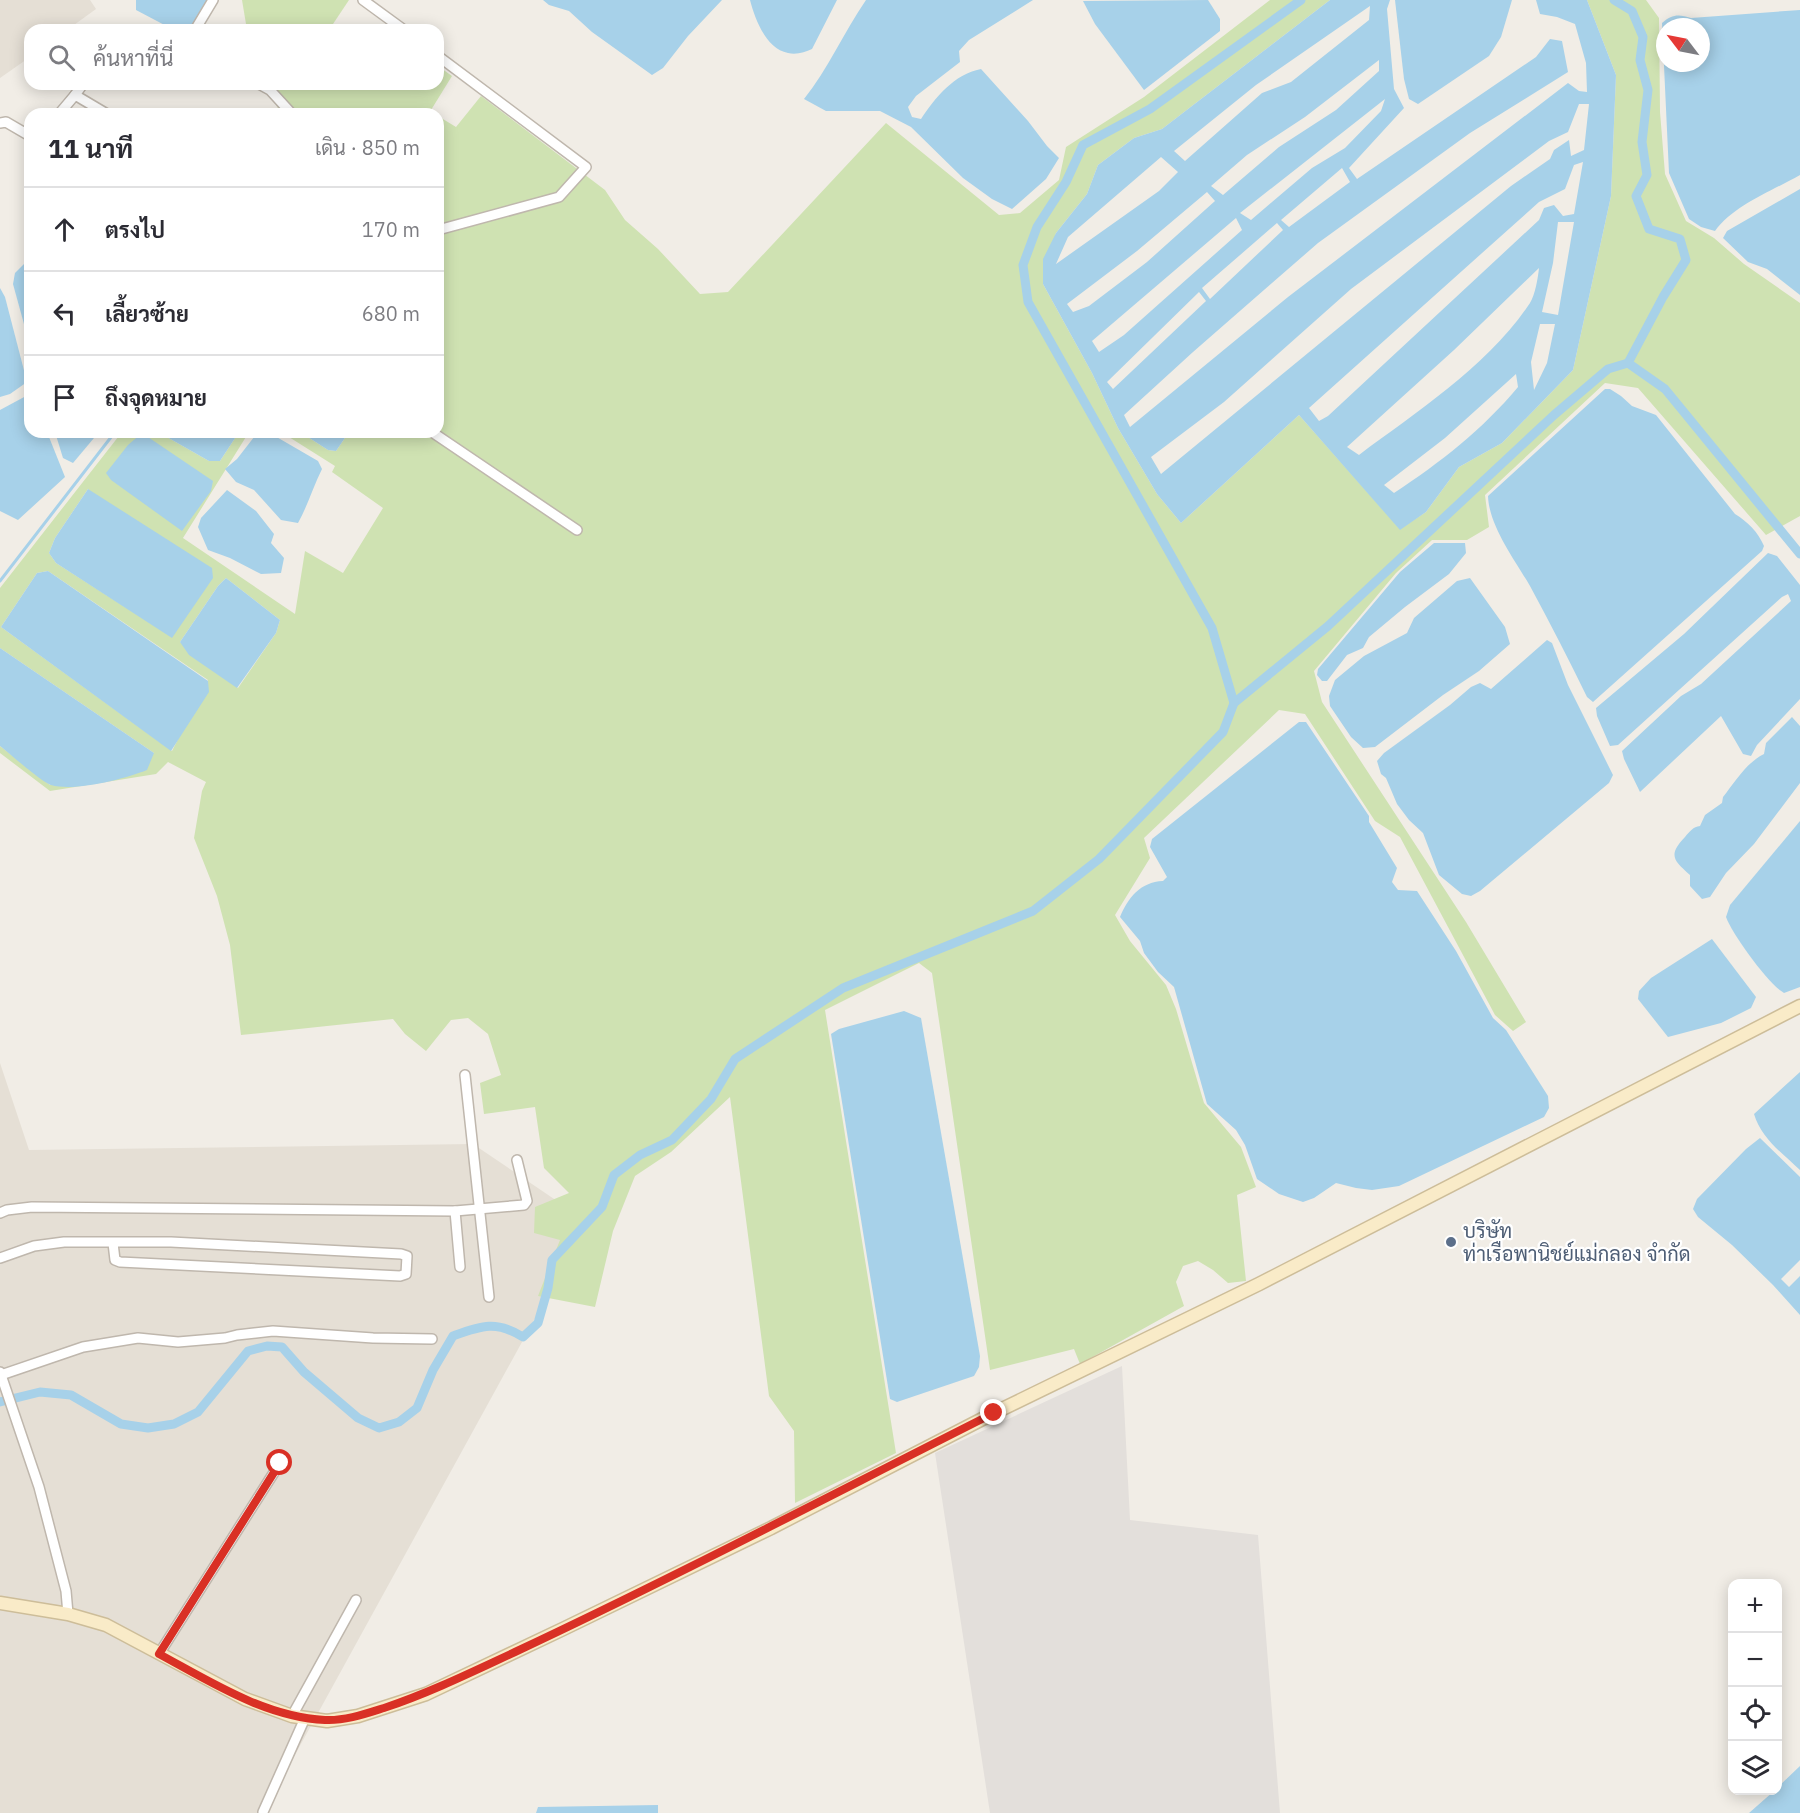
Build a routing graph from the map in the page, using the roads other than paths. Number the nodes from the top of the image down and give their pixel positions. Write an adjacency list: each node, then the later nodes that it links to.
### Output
1 (213, 0): 3 (street)
2 (363, 0): 4 (street)
3 (199, 24)
4 (396, 24)
5 (444, 60): 14 (street)
6 (79, 90): 8 (street)
7 (270, 90): 11 (street)
8 (75, 95): 9 (street); 10 (street)
9 (63, 108)
10 (97, 108)
11 (286, 108)
12 (0, 123): 13 (street)
13 (24, 132)
14 (444, 228)
15 (441, 438): 16 (street)
16 (577, 530)
17 (1800, 1006): 35 (street)
18 (465, 1075): 20 (street)
19 (517, 1160): 20 (street)
20 (480, 1210): 21 (street); 26 (street)
21 (455, 1211): 22 (street); 25 (street)
22 (0, 1214)
23 (113, 1243): 23 (street); 24 (street)
24 (0, 1258)
25 (460, 1267)
26 (489, 1297)
27 (432, 1339): 28 (street)
28 (1, 1375): 32 (street)
29 (280, 1463): 33 (street)
30 (356, 1600): 34 (street)
31 (0, 1603): 32 (street)
32 (68, 1614): 33 (street)
33 (159, 1654): 34 (street)
34 (291, 1716): 35 (street)
35 (305, 1718): 36 (street)
36 (263, 1812)

